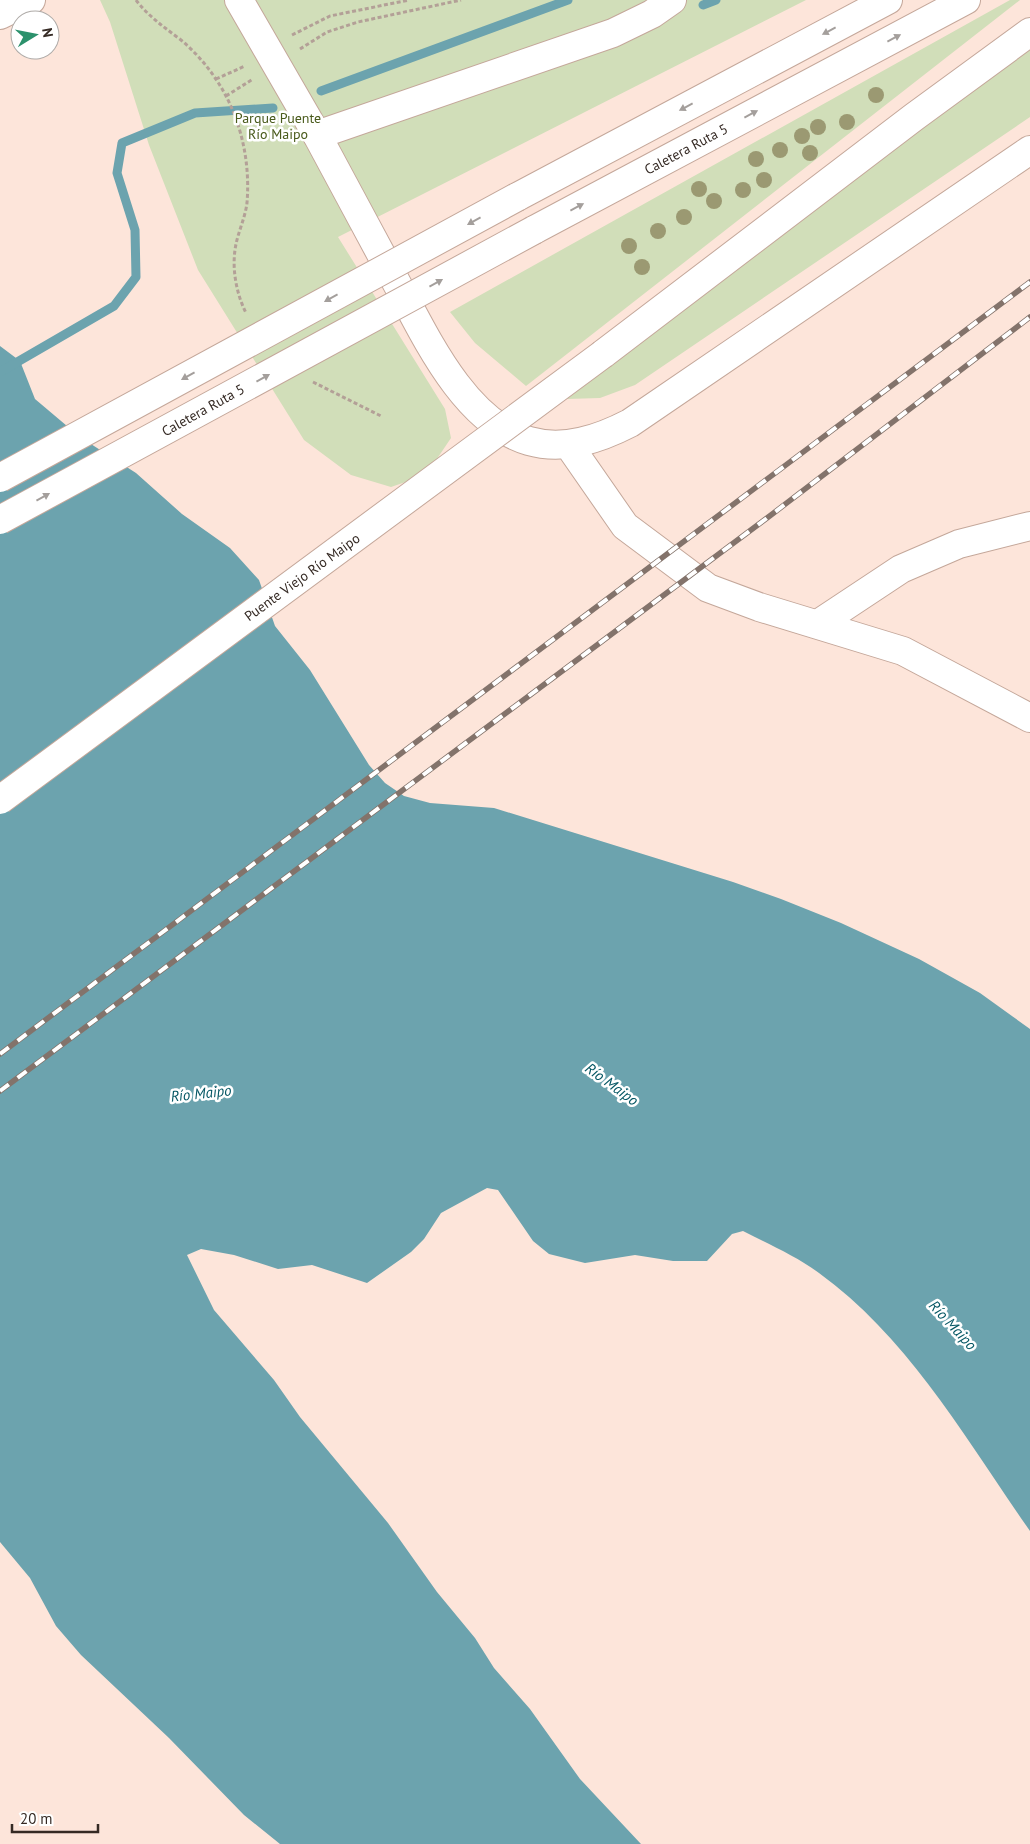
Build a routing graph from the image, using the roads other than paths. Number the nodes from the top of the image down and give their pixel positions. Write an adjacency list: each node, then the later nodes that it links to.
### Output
1 (31, 0): 6 (main road)
2 (239, 0): 8 (main road)
3 (672, 0): 8 (main road)
4 (888, 0): 11 (main road, one-way to 11, bridge)
5 (966, 0): 12 (main road, Caletera Ruta 5, one-way to 5, bridge)
6 (0, 14)
7 (1030, 32): 16 (main road, Puente Viejo Río Maipo, bridge)
8 (318, 135): 10 (main road)
9 (1030, 150): 10 (main road)
10 (568, 444): 14 (main road)
11 (0, 478)
12 (0, 520)
13 (1030, 526): 14 (main road)
14 (818, 624): 15 (main road)
15 (1030, 718)
16 (0, 800)

